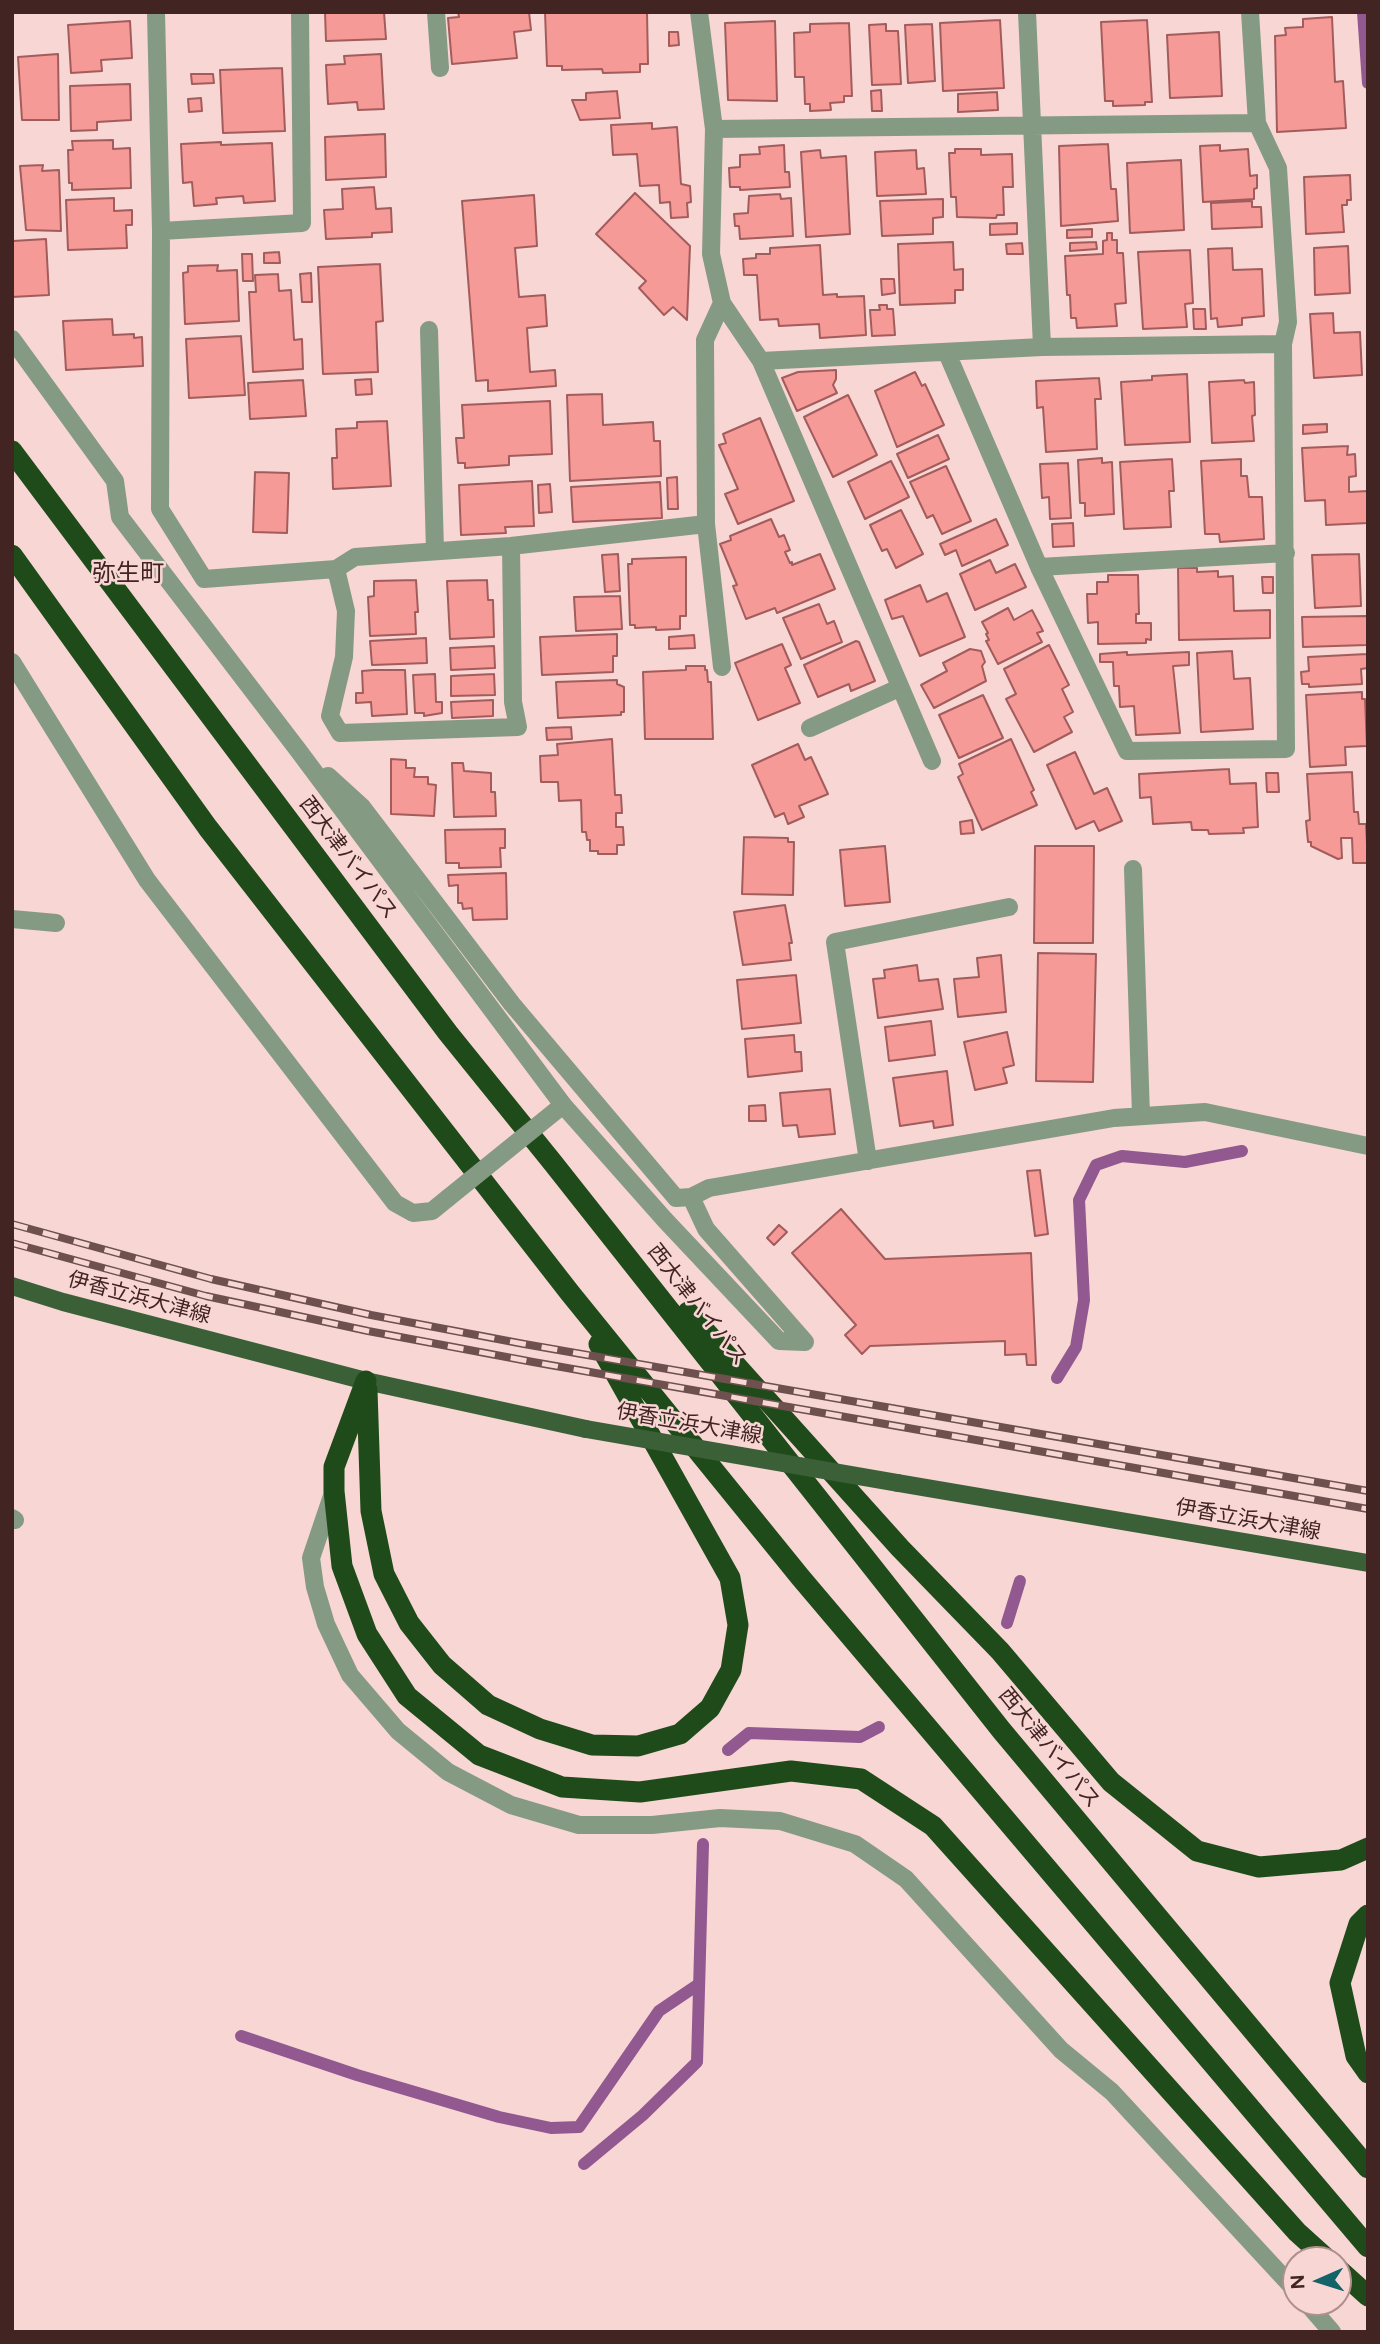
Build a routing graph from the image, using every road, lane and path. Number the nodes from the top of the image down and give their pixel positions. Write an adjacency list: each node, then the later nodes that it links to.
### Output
1 (156, 12): 11 (street)
2 (300, 12): 11 (street)
3 (436, 12): 7 (street)
4 (699, 12): 10 (street)
5 (1027, 12): 9 (street)
6 (1250, 12): 8 (street)
7 (440, 68)
8 (1257, 123): 9 (street); 15 (street)
9 (1032, 125): 10 (street); 16 (street)
10 (714, 129): 12 (street)
11 (161, 231): 26 (street)
12 (722, 303): 18 (street); 20 (street)
13 (429, 330): 22 (street)
14 (12, 339): 31 (street)
15 (1283, 344): 16 (street); 23 (street)
16 (1042, 347): 17 (street)
17 (947, 353): 18 (street); 25 (street)
18 (761, 361): 29 (street)
19 (12, 452): 41 (highway, 西大津バイパス)
20 (706, 524): 21 (street); 28 (street)
21 (511, 546): 22 (street); 26 (street)
22 (435, 551): 26 (street)
23 (1286, 553): 25 (street); 25 (street)
24 (12, 555): 44 (highway)
25 (1039, 566)
26 (336, 569)
27 (12, 662): 37 (street, bridge)
28 (722, 667)
29 (899, 688): 30 (street); 32 (street)
30 (810, 728)
31 (298, 750): 37 (street); 42 (street)
32 (932, 761)
33 (1133, 869): 38 (street)
34 (1009, 907): 40 (street)
35 (12, 919): 36 (street)
36 (56, 923)
37 (564, 1105): 42 (street)
38 (1141, 1116): 39 (street); 40 (street)
39 (1368, 1146)
40 (868, 1161): 42 (street)
41 (553, 1163): 48 (highway); 51 (highway, 西大津バイパス)
42 (691, 1197)
43 (12, 1286): 45 (main road, 伊香立浜大津線)
44 (570, 1293): 45 (highway); 53 (highway)
45 (366, 1381): 46 (highway); 47 (main road, 伊香立浜大津線, bridge)
46 (334, 1491): 52 (highway); 54 (street)
47 (1368, 1563)
48 (1368, 1848)
49 (1368, 1915): 50 (highway)
50 (1368, 2073)
51 (1368, 2168)
52 (1312, 2246)
53 (1368, 2247)
54 (1282, 2276)
55 (1352, 2282): 56 (highway)
56 (1368, 2297)
57 (1318, 2316): 58 (street)
58 (1332, 2332)

